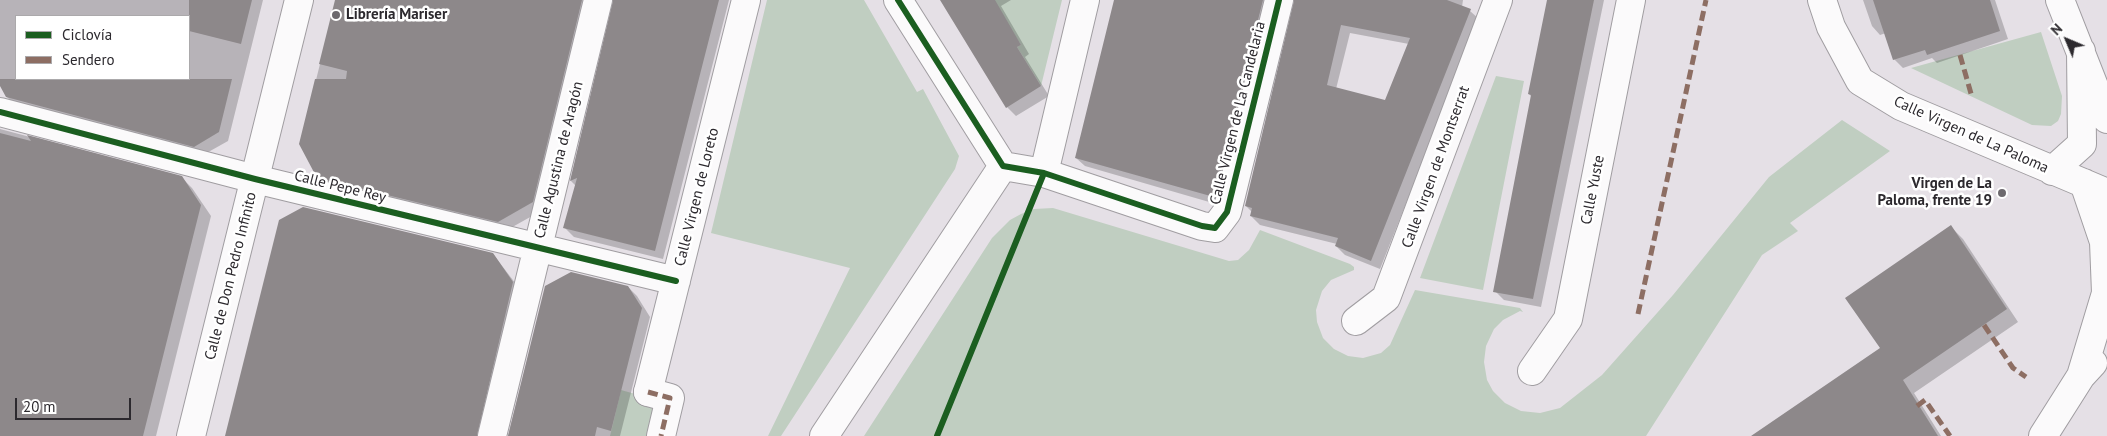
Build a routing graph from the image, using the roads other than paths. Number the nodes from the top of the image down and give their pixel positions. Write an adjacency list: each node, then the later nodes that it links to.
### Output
1 (298, 0): 18 (street, Calle de Don Pedro Infinito)
2 (598, 0): 20 (street, Calle Agustina de Aragón)
3 (746, 0): 21 (street, Calle Virgen de Loreto)
4 (898, 0): 15 (street)
5 (1085, 0): 17 (street)
6 (1279, 0): 17 (street, Calle Virgen de La Candelaria)
7 (1498, 0): 22 (street, Calle Virgen de Montserrat)
8 (1631, 0): 24 (street, Calle Yuste)
9 (1822, 0): 16 (street, Calle Virgen de La Paloma)
10 (2060, 0): 11 (street)
11 (2082, 51): 12 (street); 14 (street); 16 (street)
12 (2107, 87)
13 (0, 112): 18 (street, Calle Pepe Rey)
14 (2107, 119)
15 (1003, 166): 17 (street, Calle Virgen de La Candelaria); 29 (street)
16 (2052, 171): 19 (street, Calle Virgen de La Paloma)
17 (1044, 173)
18 (255, 179): 20 (street, Calle Pepe Rey); 26 (street, Calle de Don Pedro Infinito)
19 (2095, 188): 25 (street)
20 (537, 247): 21 (street, Calle Pepe Rey); 27 (street, Calle Agustina de Aragón)
21 (676, 281): 28 (street, Calle Virgen de Loreto)
22 (1356, 321)
23 (2107, 347): 25 (street)
24 (1532, 371)
25 (2080, 376): 30 (street)
26 (191, 436)
27 (492, 436)
28 (661, 436)
29 (824, 436)
30 (2043, 436)

